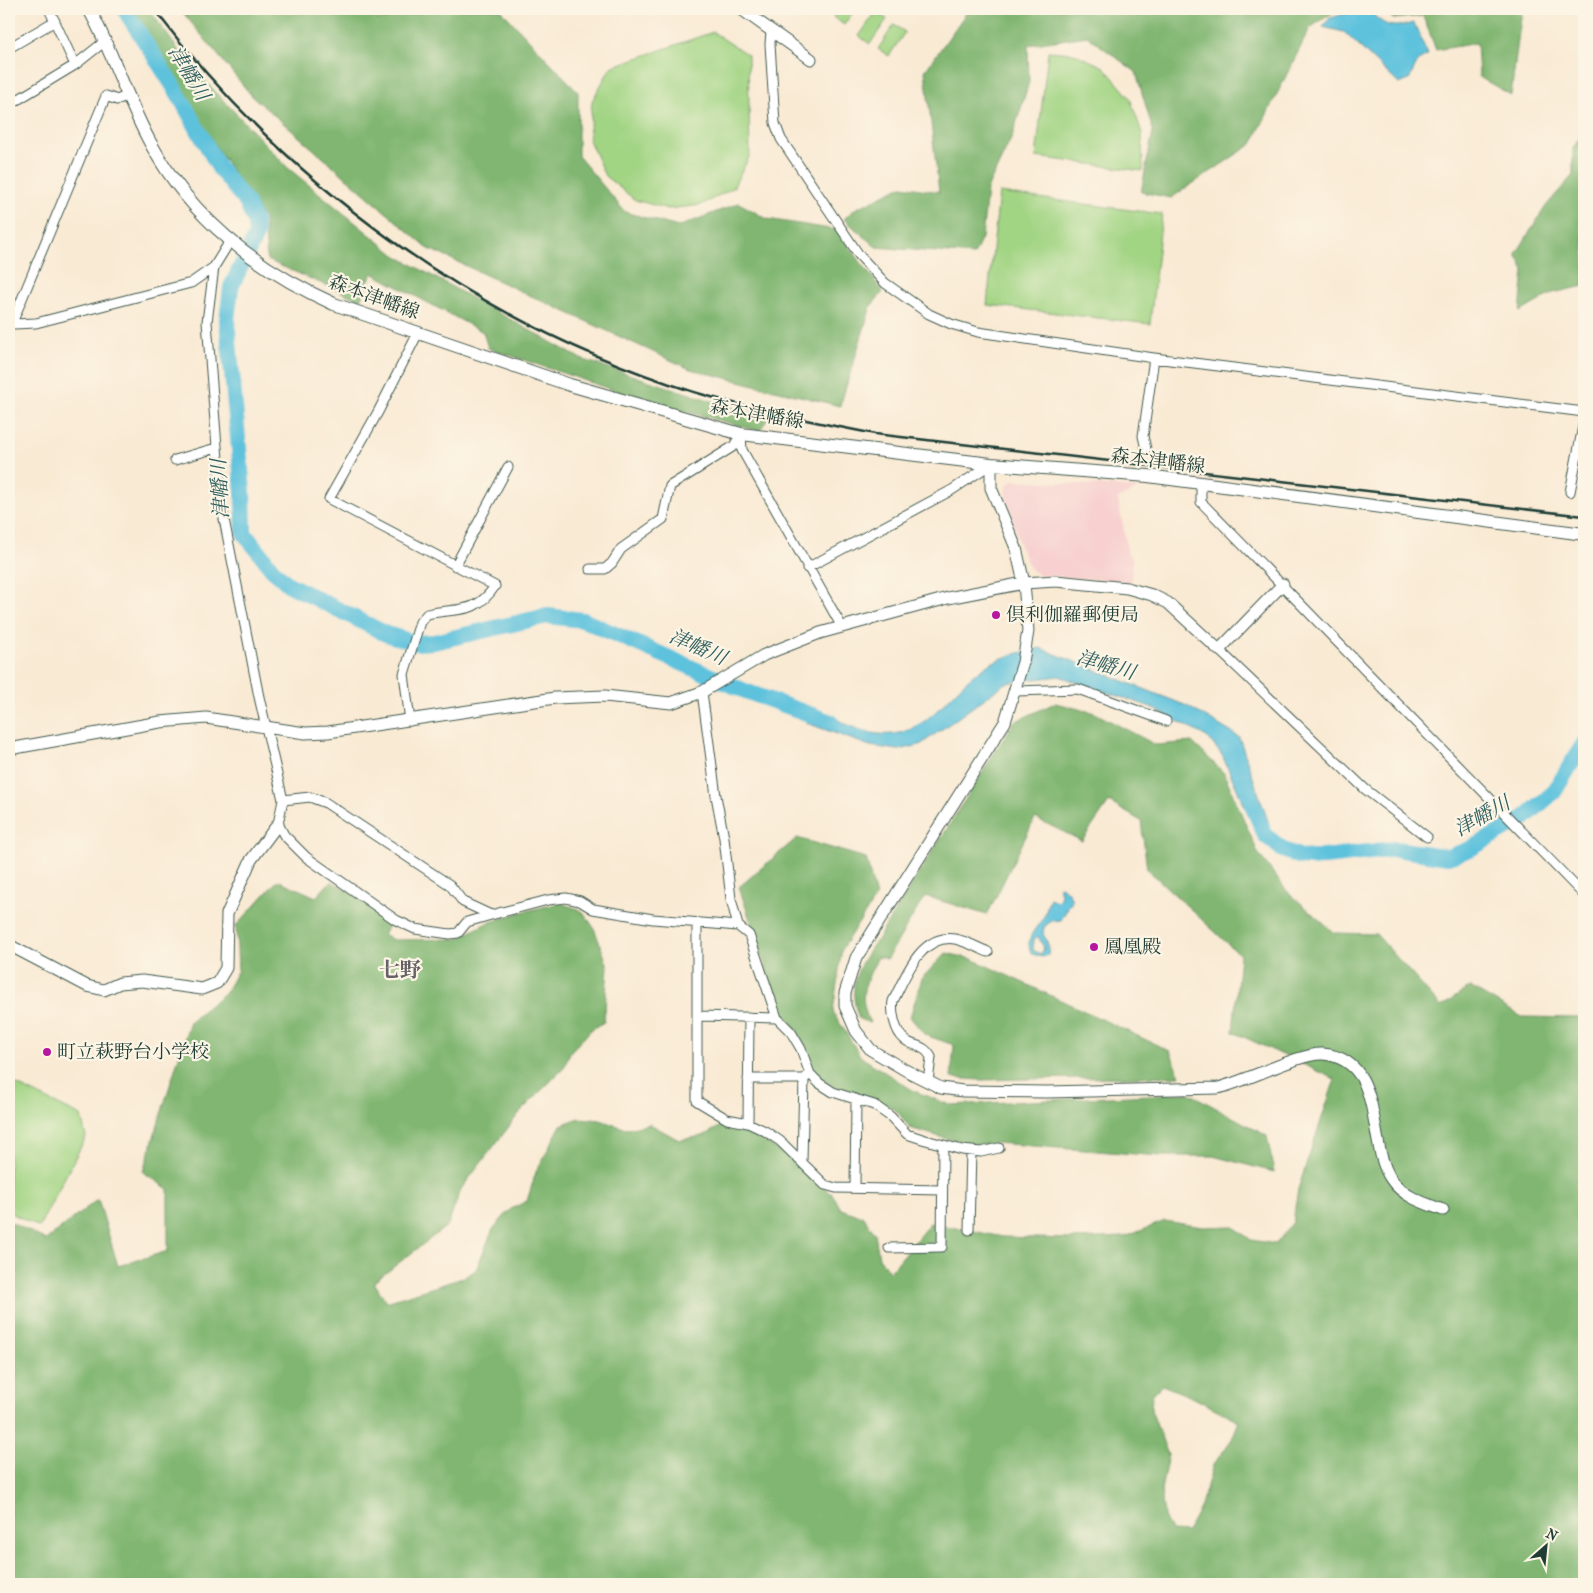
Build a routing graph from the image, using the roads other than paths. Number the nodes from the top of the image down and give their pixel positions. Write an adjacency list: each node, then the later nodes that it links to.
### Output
1 (50, 9): 4 (street)
2 (89, 9): 6 (main road, 森本津幡線)
3 (741, 9): 5 (street)
4 (55, 21): 7 (street); 9 (street)
5 (771, 31): 8 (street); 16 (street)
6 (104, 42): 9 (street); 10 (main road, 森本津幡線)
7 (9, 48)
8 (811, 59)
9 (76, 65): 11 (street)
10 (128, 95): 12 (main road, 森本津幡線); 14 (street)
11 (9, 106)
12 (230, 241): 13 (street); 15 (main road, 森本津幡線)
13 (214, 267): 14 (street); 20 (street)
14 (10, 322)
15 (418, 333): 19 (main road, 森本津幡線); 28 (street)
16 (1154, 358): 17 (street); 21 (street)
17 (1584, 412)
18 (1584, 421): 26 (street)
19 (741, 434): 23 (main road, 森本津幡線); 29 (street); 30 (street)
20 (216, 448): 22 (street); 39 (street)
21 (1146, 449)
22 (175, 460)
23 (991, 464): 25 (main road, 森本津幡線); 29 (street); 31 (street)
24 (508, 466): 28 (street)
25 (1200, 485): 27 (main road, 森本津幡線); 32 (street)
26 (1570, 492)
27 (1584, 534)
28 (454, 566): 38 (street)
29 (807, 568): 33 (street)
30 (590, 569)
31 (1024, 583): 33 (street); 34 (street); 35 (street)
32 (1283, 584): 34 (street); 44 (street)
33 (842, 627): 36 (street)
34 (1219, 650): 43 (street)
35 (1016, 691): 37 (street); 55 (street)
36 (702, 692): 38 (street); 47 (street)
37 (1166, 721)
38 (410, 722): 39 (street)
39 (266, 726): 40 (street); 41 (street)
40 (9, 749)
41 (283, 800): 42 (street); 45 (street)
42 (278, 824): 45 (street); 48 (street)
43 (1427, 837)
44 (1584, 895)
45 (491, 916): 46 (street)
46 (697, 924): 47 (street); 50 (street)
47 (738, 926): 52 (street)
48 (9, 945)
49 (988, 952): 55 (street)
50 (699, 1016): 51 (street); 57 (street)
51 (749, 1018): 52 (street); 54 (street)
52 (777, 1018): 53 (street)
53 (807, 1076): 54 (street); 56 (street); 61 (street)
54 (748, 1079): 57 (street)
55 (928, 1082): 64 (street)
56 (856, 1100): 58 (street); 62 (street)
57 (748, 1123): 61 (street)
58 (943, 1145): 60 (street); 63 (street)
59 (999, 1148): 60 (street)
60 (971, 1151): 65 (street)
61 (802, 1162): 62 (street)
62 (855, 1188): 63 (street)
63 (942, 1190): 66 (street)
64 (1443, 1210)
65 (969, 1230)
66 (889, 1248)

